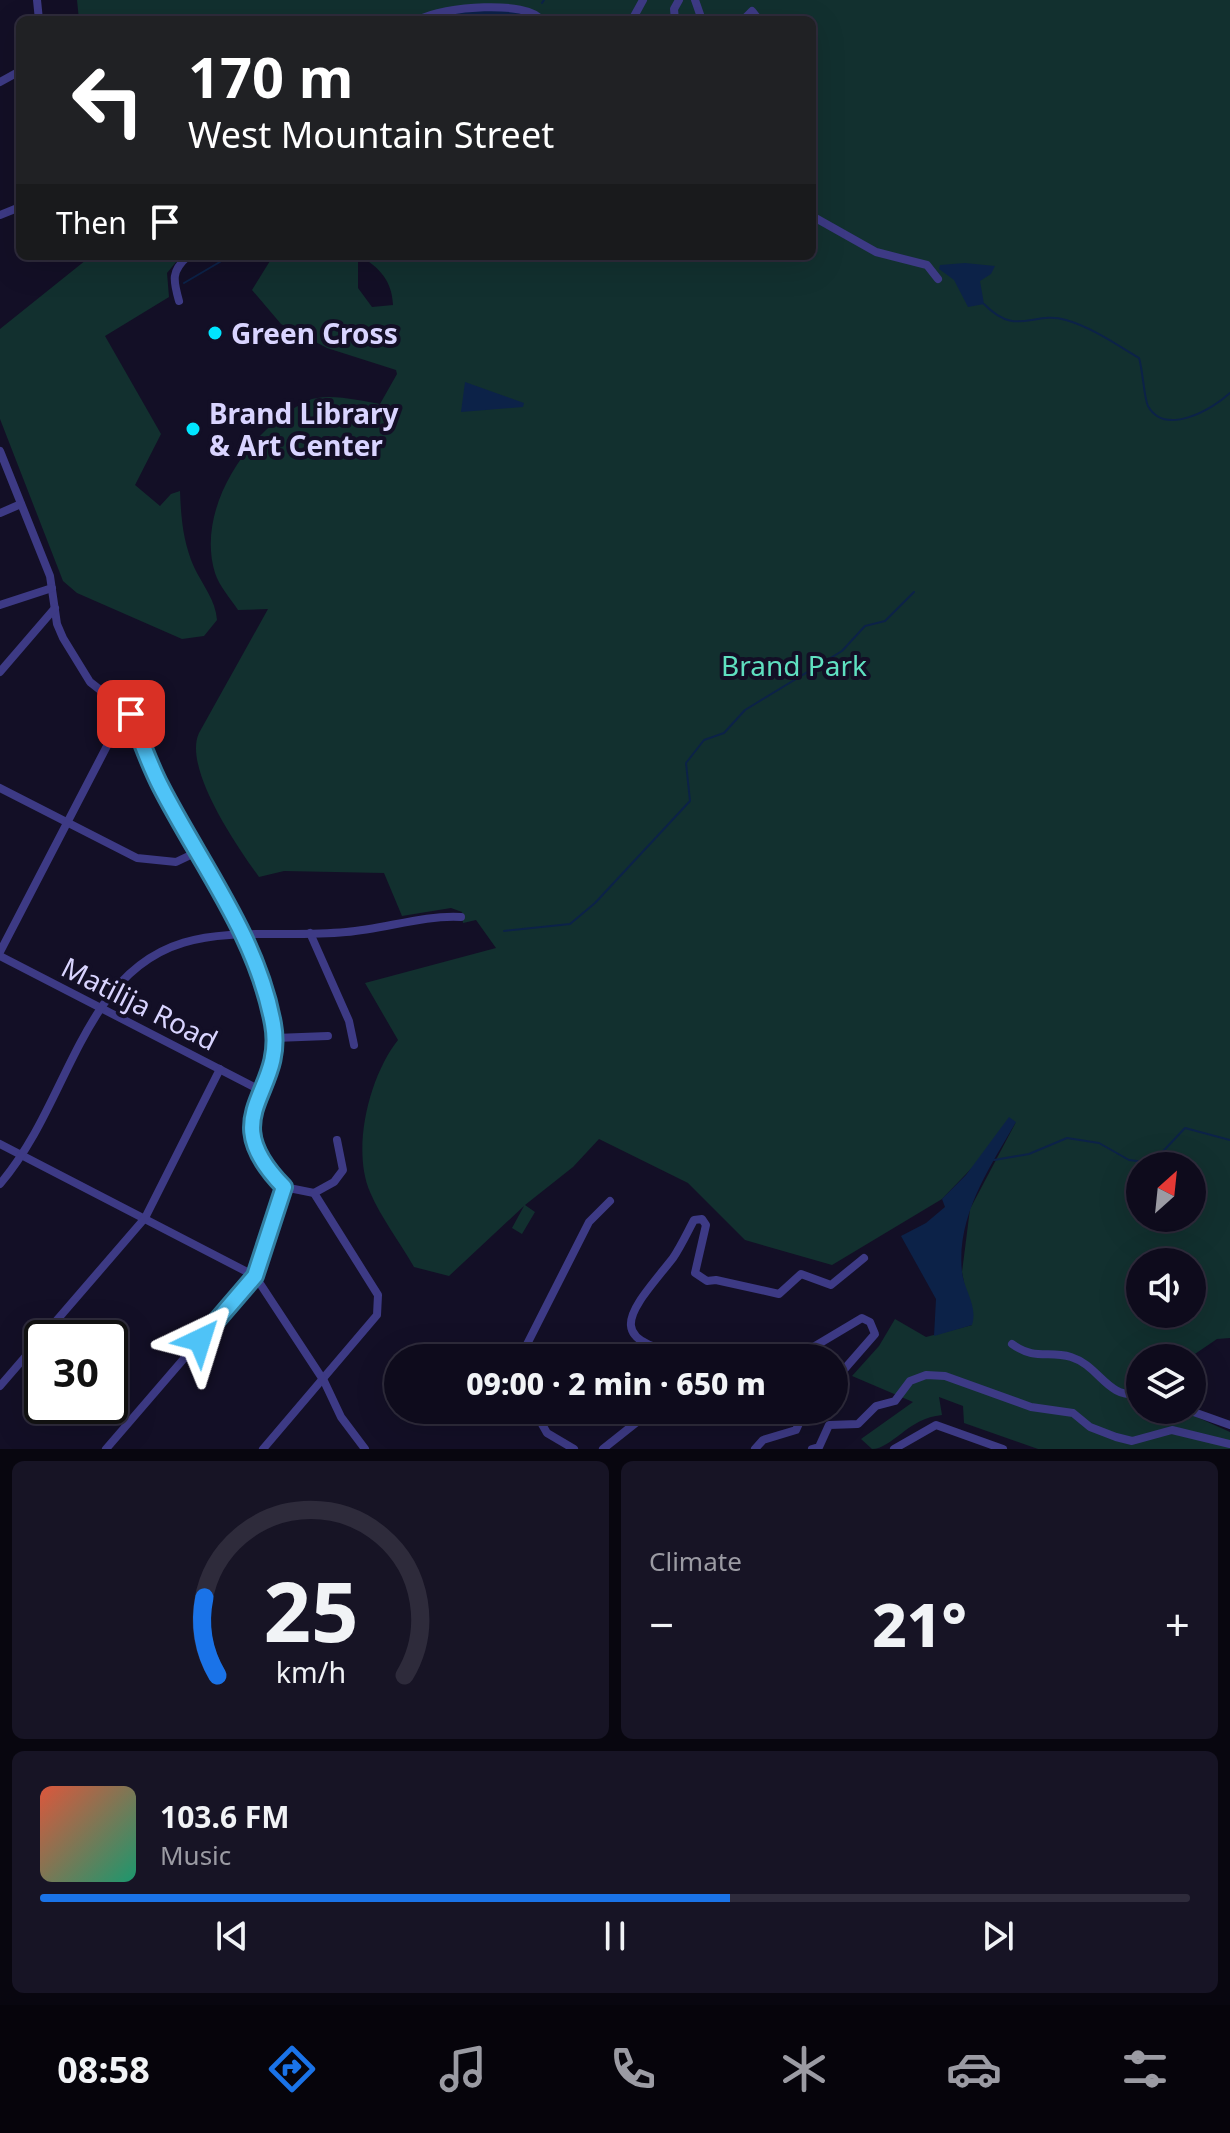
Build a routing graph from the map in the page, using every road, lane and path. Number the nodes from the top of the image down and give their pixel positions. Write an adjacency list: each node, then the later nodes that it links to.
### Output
1 (426, 16): 2 (street)
2 (540, 16)
3 (816, 218): 5 (street)
4 (184, 260): 6 (street)
5 (938, 279)
6 (179, 301)
7 (0, 451): 8 (street)
8 (21, 504): 9 (street); 10 (street)
9 (0, 513)
10 (52, 588): 11 (street); 12 (street)
11 (0, 605)
12 (55, 608): 13 (street); 14 (street)
13 (0, 672)
14 (131, 714): 16 (street); 17 (street)
15 (0, 788): 16 (street)
16 (66, 823): 17 (street); 21 (street)
17 (197, 852): 20 (street)
18 (461, 917): 19 (street)
19 (310, 933): 20 (street); 25 (street)
20 (244, 936): 22 (street); 24 (street)
21 (0, 954): 22 (street, Matilija Road)
22 (101, 1008): 26 (street, Matilija Road); 30 (street)
23 (328, 1036): 24 (street)
24 (275, 1038): 27 (street)
25 (354, 1045)
26 (220, 1069): 27 (street, Matilija Road); 35 (street)
27 (260, 1090): 32 (street)
28 (337, 1140): 33 (street)
29 (0, 1144): 30 (street)
30 (24, 1156): 31 (street); 35 (street)
31 (0, 1184)
32 (284, 1187): 33 (street); 37 (street)
33 (314, 1193): 43 (street)
34 (610, 1201): 38 (street)
35 (145, 1218): 37 (street); 44 (street)
36 (864, 1258): 39 (street)
37 (255, 1276): 43 (street); 52 (street)
38 (527, 1344)
39 (650, 1344)
40 (818, 1344): 42 (street)
41 (1012, 1344): 45 (street)
42 (848, 1365)
43 (324, 1381): 53 (street); 54 (street)
44 (0, 1386)
45 (1126, 1393)
46 (1206, 1416): 50 (street)
47 (542, 1424): 55 (street)
48 (634, 1424): 56 (street)
49 (799, 1424): 57 (street)
50 (1230, 1425)
51 (1230, 1444): 58 (street)
52 (106, 1449)
53 (263, 1449)
54 (365, 1449)
55 (574, 1449)
56 (603, 1449)
57 (755, 1449)
58 (812, 1449)
59 (894, 1449): 60 (street)
60 (1003, 1449)

